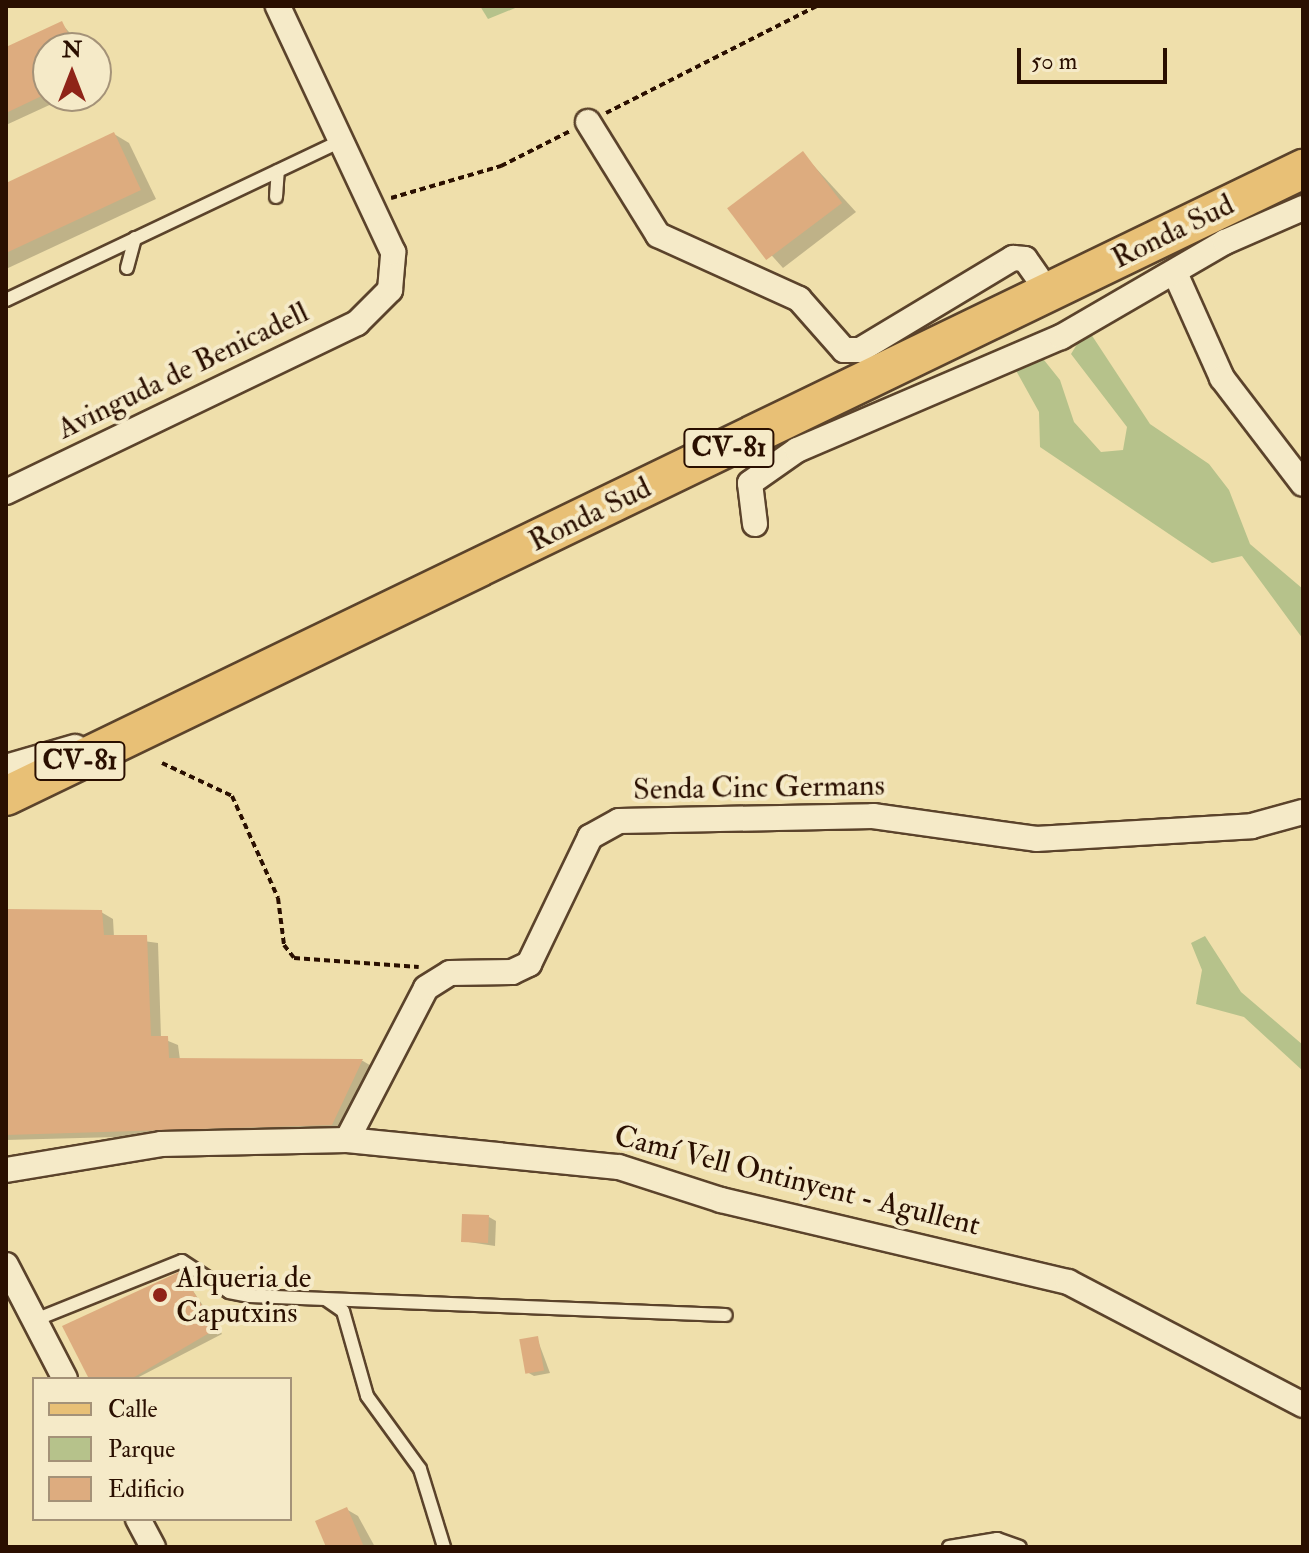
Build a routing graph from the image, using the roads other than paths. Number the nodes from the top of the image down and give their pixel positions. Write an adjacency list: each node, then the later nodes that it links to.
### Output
1 (278, 6): 3 (street)
2 (588, 122): 11 (street)
3 (343, 140): 5 (lane); 16 (street, Avinguda de Benicadell)
4 (1303, 169): 18 (main road, Ronda Sud / CV-81)
5 (278, 171): 6 (lane); 8 (lane)
6 (276, 197)
7 (1303, 208): 10 (street)
8 (135, 238): 9 (lane); 12 (lane)
9 (127, 268)
10 (1176, 275): 14 (street); 15 (street)
11 (1037, 276)
12 (6, 300)
13 (1049, 307): 14 (street)
14 (1061, 337): 17 (street)
15 (1303, 484)
16 (6, 492)
17 (755, 524)
18 (155, 725): 19 (street); 20 (main road, Ronda Sud / CV-81)
19 (6, 767)
20 (6, 796)
21 (1303, 812): 22 (street, Senda Cinc Germans)
22 (347, 1140): 23 (street, Camí Vell Ontinyent - Agullent); 29 (street, Camí Vell Ontinyent - Agullent)
23 (6, 1170)
24 (6, 1265): 27 (street)
25 (327, 1300): 26 (lane); 27 (lane); 32 (lane)
26 (726, 1315)
27 (35, 1320): 28 (street)
28 (64, 1377)
29 (1303, 1405)
30 (139, 1521): 31 (street)
31 (153, 1547)
32 (444, 1547)
33 (949, 1547): 34 (lane)
34 (1020, 1547)

